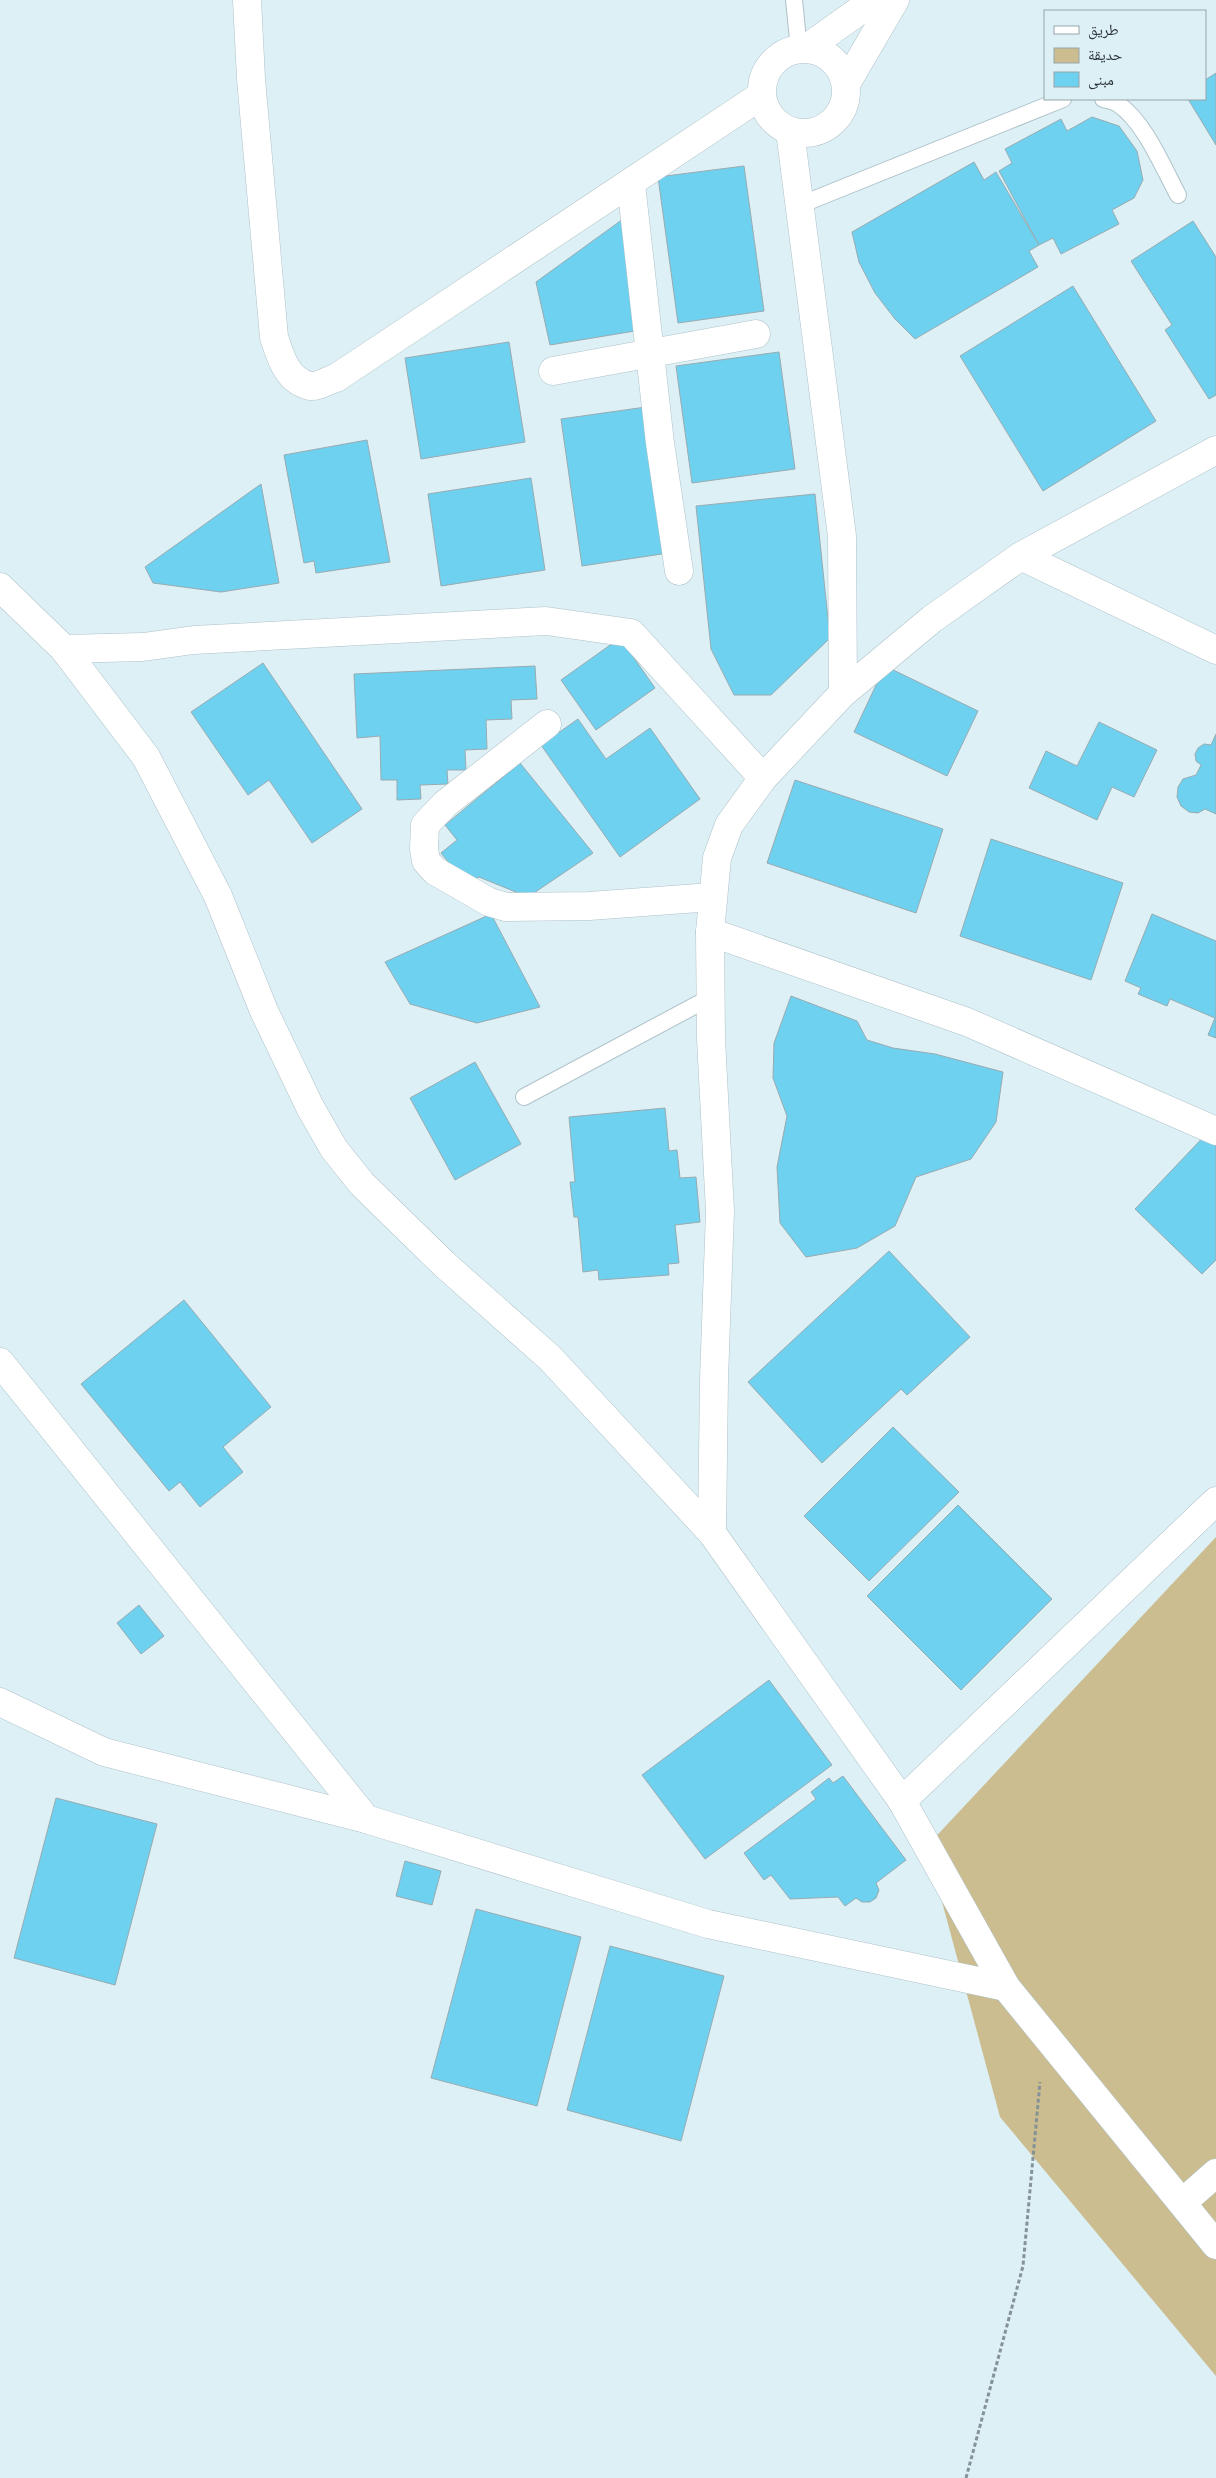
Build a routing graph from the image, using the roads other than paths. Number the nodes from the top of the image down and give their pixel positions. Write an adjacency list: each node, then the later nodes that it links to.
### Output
1 (247, 0): 11 (street)
2 (794, 0): 5 (lane)
3 (874, 0): 5 (street)
4 (895, 0): 6 (street)
5 (803, 49): 6 (street); 7 (street)
6 (846, 84): 10 (street)
7 (762, 95): 10 (street); 11 (street)
8 (1060, 100): 13 (lane)
9 (1106, 100): 12 (lane)
10 (790, 131): 13 (street)
11 (631, 184): 15 (street)
12 (1178, 195)
13 (800, 204): 23 (street)
14 (756, 334): 15 (street)
15 (652, 355): 16 (street); 19 (street)
16 (553, 371)
17 (1216, 450): 18 (street)
18 (1021, 556): 22 (street); 23 (street)
19 (680, 571)
20 (0, 587): 21 (street)
21 (64, 649): 25 (street); 33 (street)
22 (1216, 650)
23 (843, 693): 25 (street)
24 (547, 724): 26 (street)
25 (762, 778): 26 (street)
26 (712, 897): 27 (street)
27 (710, 932): 28 (street); 30 (street)
28 (711, 997): 29 (lane); 33 (street)
29 (524, 1097)
30 (1216, 1131)
31 (0, 1362): 36 (street)
32 (1216, 1501): 35 (street)
33 (712, 1533): 35 (street)
34 (0, 1702): 36 (street)
35 (902, 1801): 37 (street)
36 (366, 1819): 37 (street)
37 (1006, 1987): 39 (street)
38 (1216, 2173): 39 (street)
39 (1183, 2202): 40 (street)
40 (1216, 2245)

